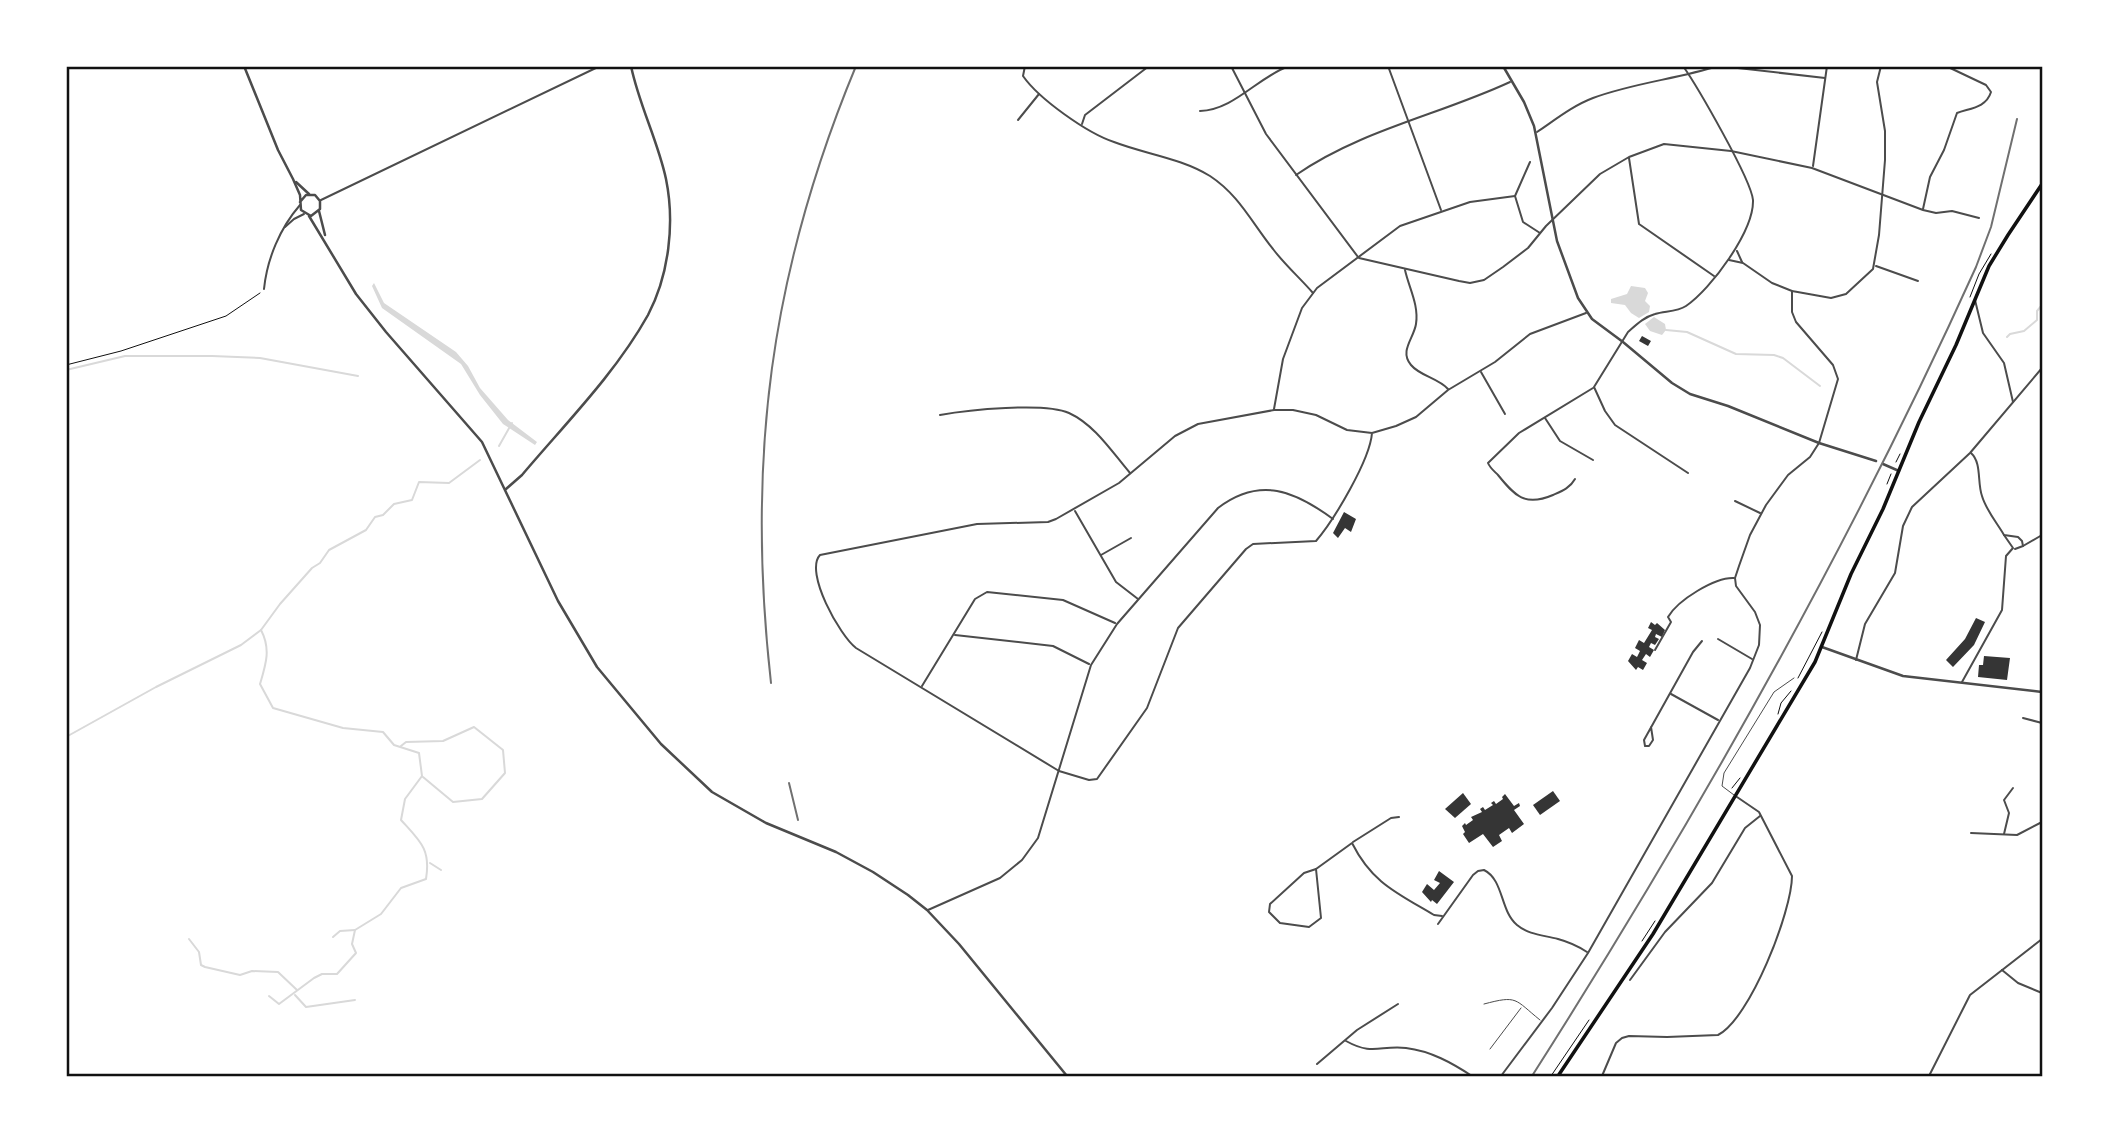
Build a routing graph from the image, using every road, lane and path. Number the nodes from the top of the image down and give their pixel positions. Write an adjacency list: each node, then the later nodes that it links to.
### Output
1 (244, 66): 30 (street)
2 (600, 66): 35 (street)
3 (631, 66): 81 (street)
4 (1025, 66): 18 (street)
5 (1149, 66): 23 (street)
6 (1231, 66): 19 (street)
7 (1289, 66): 19 (street)
8 (1388, 66): 22 (street)
9 (1503, 66): 17 (street)
10 (1683, 66): 15 (street)
11 (1719, 66): 15 (street); 16 (street)
12 (1827, 66): 16 (street)
13 (1881, 66): 32 (street)
14 (1946, 66): 37 (street)
15 (1688, 74): 24 (street); 25 (street)
16 (1825, 78): 28 (street)
17 (1511, 81): 22 (street); 24 (street)
18 (1039, 94): 21 (street); 23 (street)
19 (1244, 94): 20 (street); 29 (street)
20 (1200, 111)
21 (1018, 120)
22 (1408, 120): 29 (street); 39 (street)
23 (1082, 124): 57 (street)
24 (1536, 132): 43 (street)
25 (1731, 151): 26 (street); 28 (street); 47 (street)
26 (1629, 157): 43 (street); 53 (street)
27 (1530, 162): 34 (street)
28 (1812, 168): 32 (street)
29 (1296, 176): 48 (street)
30 (293, 179): 33 (street); 36 (street)
31 (2042, 184): 58 (main road)
32 (1883, 193): 37 (street); 51 (street)
33 (309, 194): 35 (street); 36 (street)
34 (1515, 196): 39 (street); 45 (street)
35 (320, 201): 38 (street)
36 (300, 203): 40 (street); 44 (street)
37 (1923, 210): 42 (street)
38 (319, 211): 41 (street); 46 (street)
39 (1442, 211): 48 (street)
40 (304, 214): 41 (street); 44 (street)
41 (309, 216): 46 (street)
42 (1979, 218)
43 (1552, 220): 45 (street); 59 (street)
44 (282, 231): 55 (street)
45 (1541, 233): 52 (street)
46 (327, 242): 81 (street)
47 (1737, 250): 49 (street); 50 (street)
48 (1359, 258): 52 (street); 57 (street)
49 (1728, 260): 50 (street); 53 (street)
50 (1743, 263): 56 (street)
51 (1874, 266): 54 (street); 56 (street)
52 (1405, 269): 65 (street)
53 (1714, 276): 60 (street)
54 (1918, 281)
55 (264, 289): 61 (path)
56 (1792, 291): 72 (street)
57 (1313, 293): 67 (street)
58 (1975, 300): 66 (street); 77 (main road)
59 (1587, 313): 60 (street); 63 (street)
60 (1623, 342): 64 (street); 72 (street)
61 (66, 365)
62 (2042, 369): 66 (street)
63 (1481, 371): 65 (street); 68 (street)
64 (1594, 387): 70 (street); 78 (street)
65 (1448, 390): 71 (street)
66 (2013, 402): 73 (street)
67 (1274, 410): 71 (street); 79 (street)
68 (1505, 414)
69 (940, 415): 79 (street)
70 (1545, 417): 74 (street); 80 (street)
71 (1372, 433): 85 (street)
72 (1819, 443): 75 (street); 84 (street)
73 (1970, 453): 86 (street); 102 (street)
74 (1593, 460)
75 (1876, 461)
76 (1883, 464): 77 (street)
77 (1899, 471): 99 (main road)
78 (1688, 473)
79 (1130, 474): 83 (street)
80 (1575, 479)
81 (506, 489): 126 (street)
82 (1735, 501): 84 (street)
83 (1074, 509): 91 (street); 107 (street)
84 (1761, 513): 92 (street)
85 (1333, 519): 93 (street); 116 (street)
86 (2004, 535): 89 (street); 90 (street)
87 (2042, 535): 89 (street)
88 (1131, 538): 91 (street)
89 (2023, 546): 90 (street)
90 (2013, 548): 106 (street)
91 (1100, 556): 93 (street)
92 (1735, 578): 100 (street); 101 (street)
93 (1139, 600): 94 (street)
94 (1117, 624): 96 (street); 103 (street)
95 (1824, 626): 105 (path)
96 (954, 635): 103 (street); 107 (street)
97 (1718, 639): 101 (street)
98 (1702, 641): 110 (street)
99 (1822, 647): 102 (street); 118 (main road)
100 (1655, 650)
101 (1753, 660): 113 (street)
102 (1856, 660): 106 (street)
103 (1091, 664): 116 (street)
104 (1794, 678): 118 (lane)
105 (1796, 683)
106 (1962, 683): 109 (street)
107 (922, 687): 116 (street)
108 (1793, 689): 111 (path)
109 (2042, 692)
110 (1670, 694): 113 (street); 115 (street)
111 (1777, 715)
112 (2023, 718): 114 (street)
113 (1720, 721): 132 (street)
114 (2042, 723)
115 (1651, 727): 115 (street)
116 (1059, 772): 126 (street)
117 (2013, 788): 123 (street)
118 (1736, 796): 119 (street); 148 (main road)
119 (1761, 815): 134 (street); 149 (street)
120 (1399, 817): 124 (street)
121 (2042, 822): 123 (street)
122 (1971, 833): 123 (street)
123 (2004, 835)
124 (1352, 843): 125 (street); 127 (street)
125 (1316, 869): 125 (street)
126 (927, 910): 144 (street)
127 (1441, 916): 129 (street); 132 (street)
128 (1656, 919): 131 (path)
129 (1438, 923)
130 (2042, 939): 133 (street)
131 (1637, 950)
132 (1588, 953): 140 (street)
133 (2002, 970): 135 (street); 150 (street)
134 (1630, 980)
135 (2042, 993)
136 (1398, 1004): 141 (street)
137 (1484, 1004): 138 (lane)
138 (1522, 1006): 140 (lane); 142 (lane)
139 (1594, 1013): 147 (path)
140 (1542, 1021): 146 (street)
141 (1346, 1041): 143 (street); 145 (street)
142 (1490, 1049)
143 (1317, 1064)
144 (1067, 1076)
145 (1472, 1076)
146 (1500, 1076)
147 (1551, 1076)
148 (1558, 1076)
149 (1602, 1076)
150 (1929, 1076)

